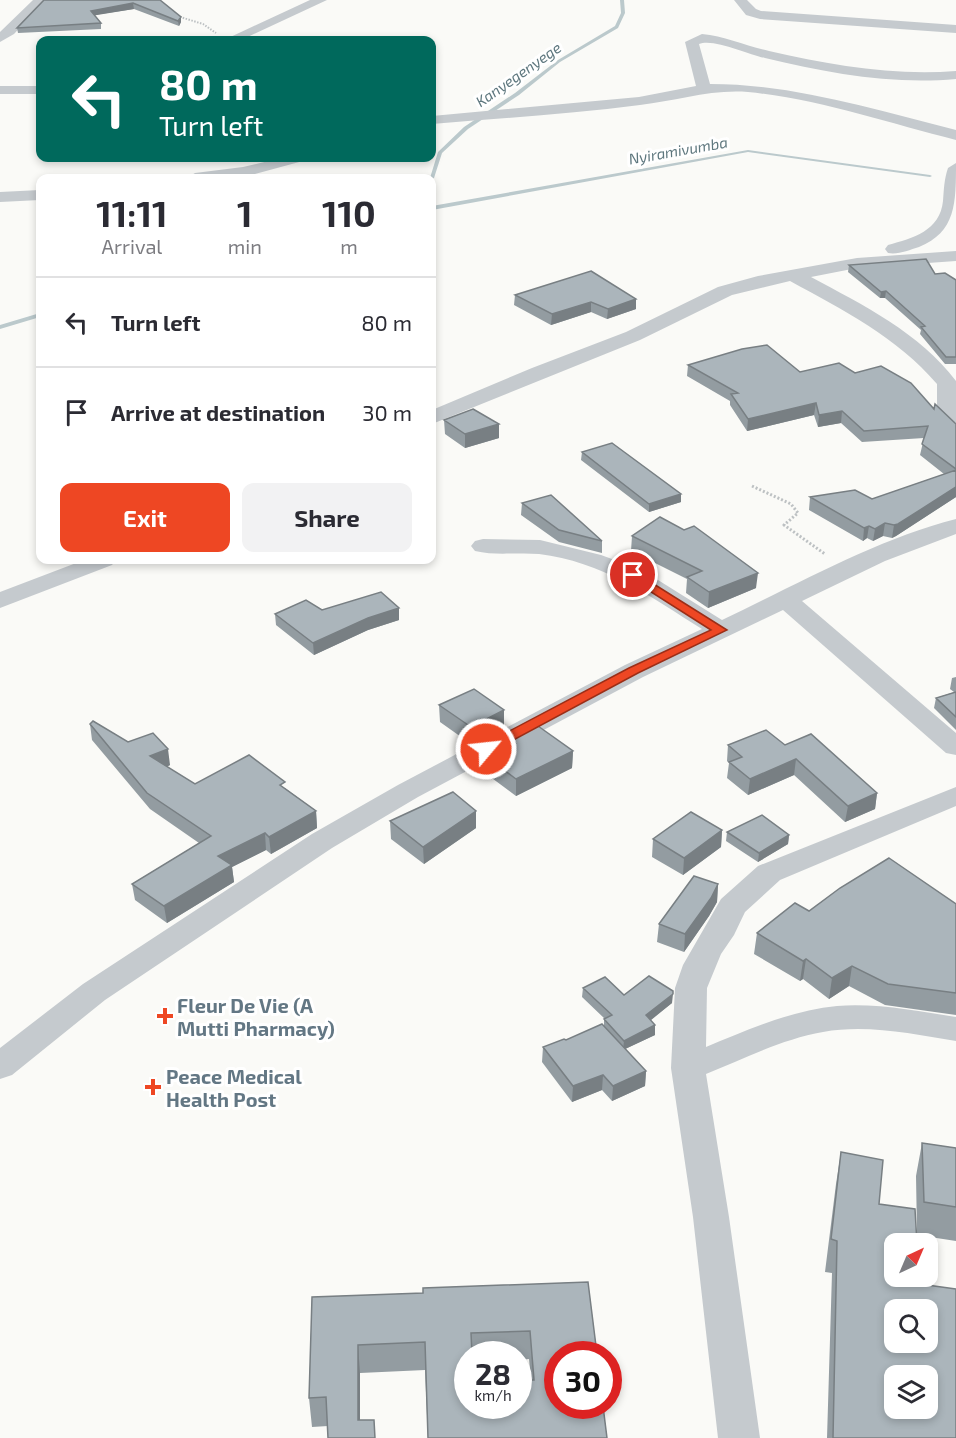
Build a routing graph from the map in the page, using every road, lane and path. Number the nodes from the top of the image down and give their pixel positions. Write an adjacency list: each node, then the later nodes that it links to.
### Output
1 (40, 0): 8 (street)
2 (321, 0): 7 (street)
3 (740, 0): 5 (street)
4 (176, 16): 6 (path)
5 (956, 29)
6 (224, 36)
7 (242, 36)
8 (0, 38)
9 (956, 75): 10 (street)
10 (704, 88): 13 (street); 14 (street)
11 (0, 90): 12 (street)
12 (36, 90)
13 (436, 120)
14 (956, 135)
15 (282, 162): 17 (street)
16 (956, 168): 21 (street)
17 (228, 174)
18 (36, 195): 19 (street)
19 (0, 197)
20 (956, 256): 21 (street)
21 (857, 263): 22 (street)
22 (792, 274): 23 (street); 24 (street)
23 (951, 382): 25 (street)
24 (436, 416)
25 (956, 417)
26 (752, 486): 30 (path)
27 (956, 526): 30 (street)
28 (483, 546): 33 (street)
29 (95, 564): 32 (street)
30 (836, 576): 31 (street)
31 (786, 600): 33 (street); 34 (street)
32 (0, 601)
33 (721, 630): 37 (street)
34 (956, 747)
35 (956, 796): 38 (street)
36 (956, 1029): 38 (street)
37 (0, 1066)
38 (688, 1068): 39 (street)
39 (739, 1438)

